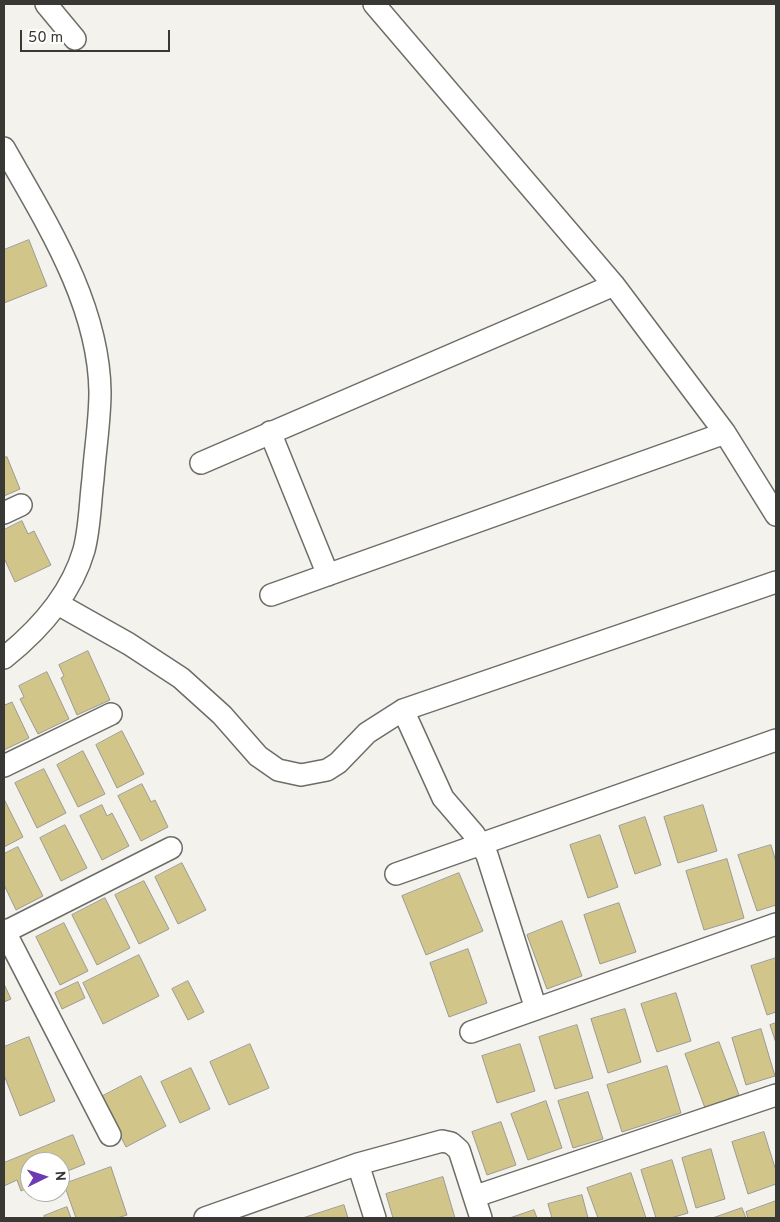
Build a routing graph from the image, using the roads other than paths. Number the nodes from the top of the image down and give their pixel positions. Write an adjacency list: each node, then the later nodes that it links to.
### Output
1 (46, 4): 3 (street)
2 (374, 4): 5 (street)
3 (75, 39)
4 (4, 148): 13 (street)
5 (614, 285): 6 (street); 7 (street)
6 (270, 432): 8 (street); 10 (street)
7 (725, 433): 9 (street); 10 (street)
8 (201, 463)
9 (776, 515)
10 (328, 575): 12 (street)
11 (776, 582): 15 (street)
12 (271, 595)
13 (58, 604): 14 (street); 15 (street)
14 (4, 658)
15 (403, 710): 19 (street)
16 (111, 714): 18 (street)
17 (776, 740): 19 (street)
18 (4, 766)
19 (482, 845): 21 (street); 24 (street)
20 (172, 848): 23 (street)
21 (396, 874)
22 (776, 924): 24 (street)
23 (4, 931): 27 (street)
24 (536, 1009): 25 (street)
25 (472, 1032)
26 (776, 1095): 29 (street)
27 (110, 1135)
28 (358, 1164): 29 (street); 30 (street); 31 (street)
29 (476, 1196): 32 (street)
30 (205, 1218)
31 (375, 1218)
32 (481, 1218)

